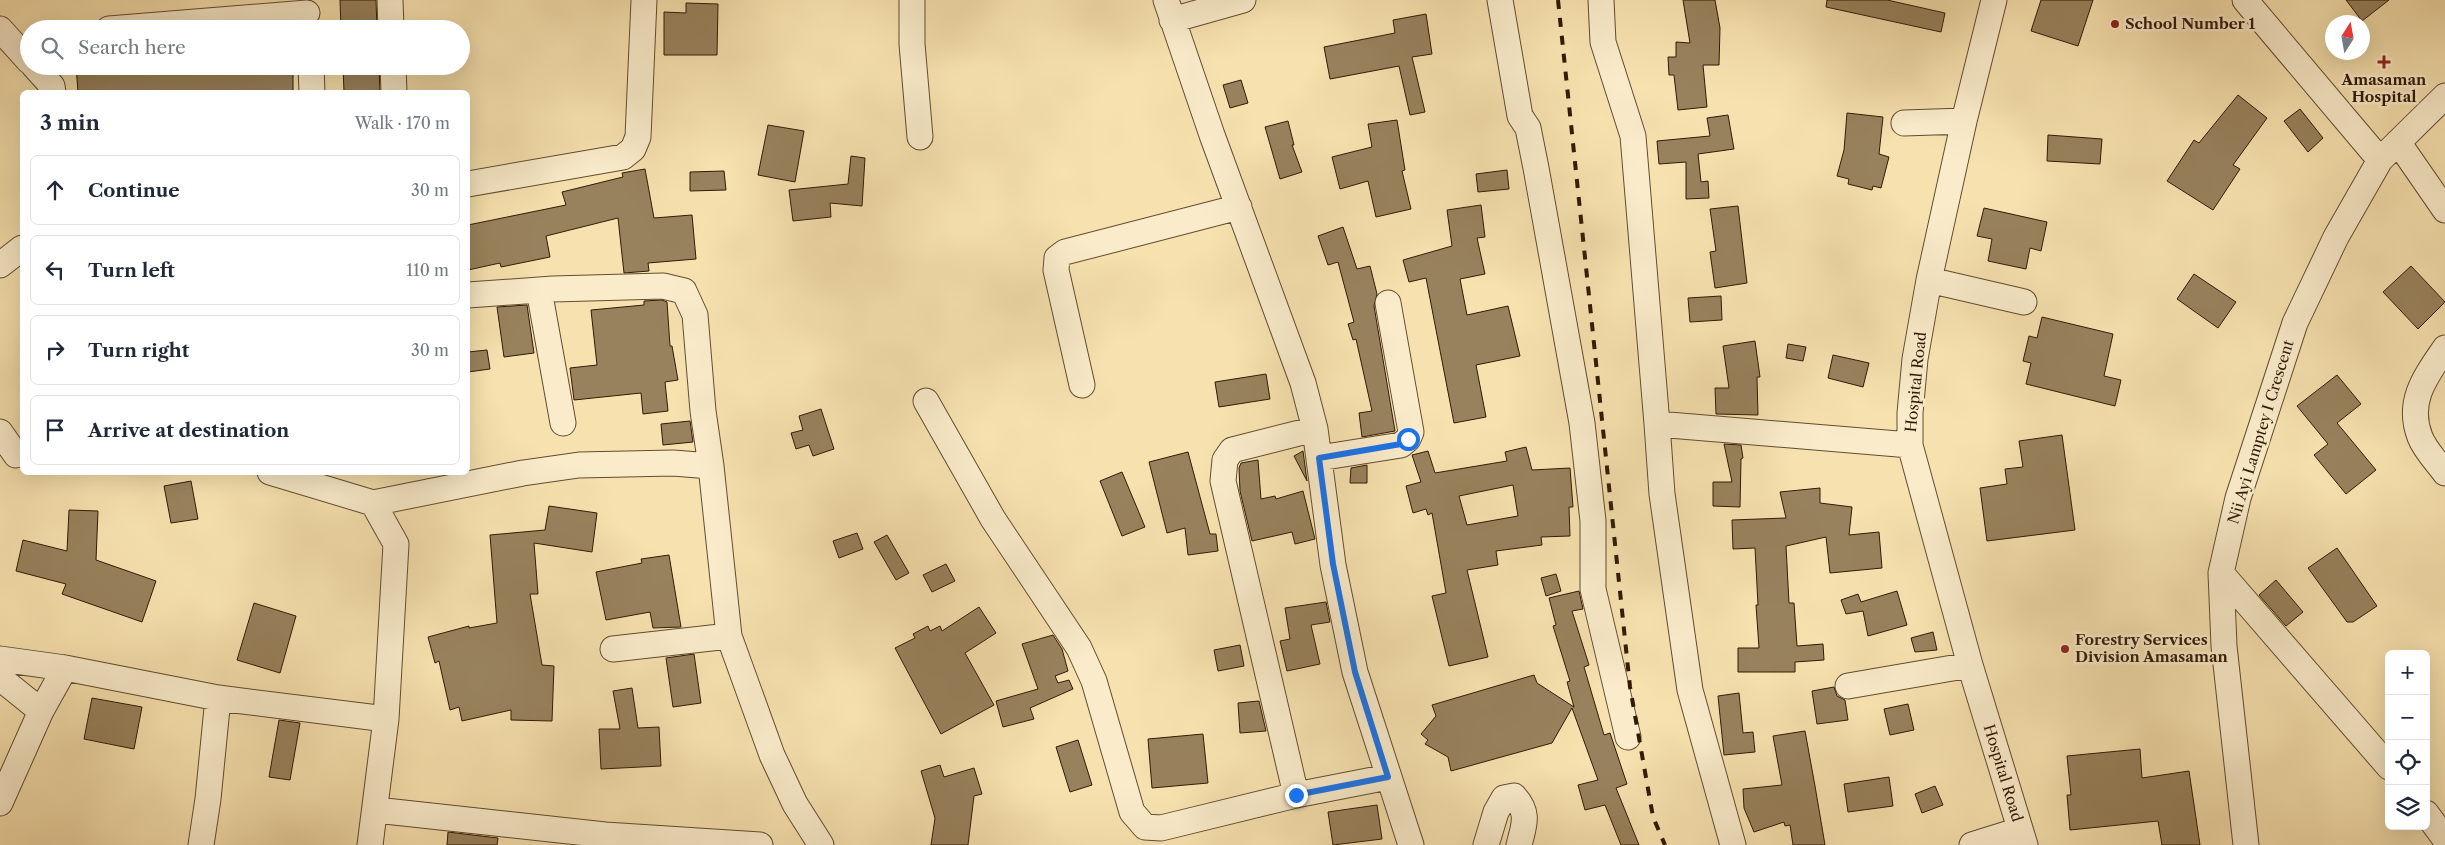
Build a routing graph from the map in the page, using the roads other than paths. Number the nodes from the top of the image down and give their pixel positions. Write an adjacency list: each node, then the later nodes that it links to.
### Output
1 (390, 0): 12 (street)
2 (644, 0): 27 (street)
3 (912, 0): 24 (street)
4 (1243, 0): 9 (street)
5 (1500, 0): 60 (street)
6 (1601, 0): 39 (street)
7 (1994, 0): 22 (street, Hospital Road)
8 (2244, 0): 26 (street)
9 (1169, 10): 28 (street)
10 (307, 14): 11 (street)
11 (227, 20)
12 (391, 20)
13 (0, 29): 14 (street)
14 (20, 51)
15 (42, 75): 18 (street)
16 (311, 75): 19 (street)
17 (393, 75): 20 (street)
18 (53, 90)
19 (312, 90)
20 (394, 90)
21 (2445, 96): 25 (street, Nii Ayi Lamptey I Crescent)
22 (1964, 120): 23 (street); 30 (street, Hospital Road)
23 (1904, 123)
24 (920, 137)
25 (2398, 142): 26 (street, Nii Ayi Lamptey I Crescent); 29 (street)
26 (2380, 160): 49 (street, Nii Ayi Lamptey I Crescent)
27 (470, 184)
28 (1238, 207): 36 (street); 40 (street)
29 (2445, 210)
30 (1929, 280): 33 (street); 42 (street, Hospital Road)
31 (539, 290): 32 (street); 38 (street); 45 (street)
32 (470, 296)
33 (2024, 302)
34 (1388, 303): 44 (street)
35 (2445, 348): 46 (street)
36 (1082, 385)
37 (926, 400): 63 (street)
38 (563, 423)
39 (1657, 424): 42 (street); 76 (street)
40 (1315, 428): 44 (street); 63 (street)
41 (0, 432): 43 (street)
42 (1910, 445): 53 (street, Hospital Road)
43 (16, 455)
44 (1319, 458): 62 (street)
45 (712, 466): 48 (street); 50 (street)
46 (2445, 473)
47 (280, 475): 48 (street)
48 (373, 503): 59 (street)
49 (2221, 573): 61 (street); 78 (street, Nii Ayi Lamptey I Crescent)
50 (729, 636): 51 (street); 74 (street)
51 (613, 649)
52 (0, 659): 54 (street)
53 (1970, 665): 56 (street); 69 (street, Hospital Road)
54 (65, 668): 57 (street); 58 (street)
55 (0, 678): 58 (street)
56 (1848, 686)
57 (218, 698): 59 (street); 71 (street)
58 (41, 711): 64 (street)
59 (386, 719): 65 (street)
60 (1628, 737)
61 (2385, 762)
62 (1388, 777): 63 (street); 75 (street)
63 (1296, 795)
64 (0, 803)
65 (376, 810): 72 (street); 73 (street)
66 (2430, 818): 70 (street)
67 (1489, 834): 68 (street); 68 (street)
68 (1521, 837)
69 (2022, 837): 77 (street)
70 (2445, 839)
71 (201, 845)
72 (370, 845)
73 (760, 845)
74 (821, 845)
75 (1411, 845)
76 (1733, 845)
77 (1972, 845)
78 (2246, 845)

